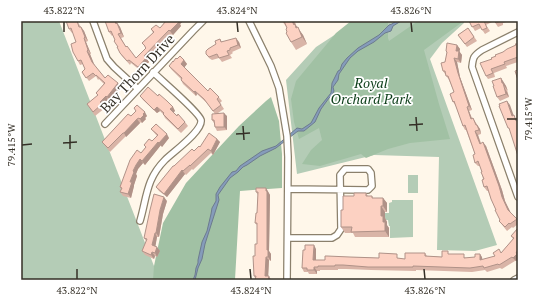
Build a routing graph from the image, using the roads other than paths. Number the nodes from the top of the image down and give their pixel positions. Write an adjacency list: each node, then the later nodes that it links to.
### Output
1 (92, 21): 6 (street)
2 (203, 21): 5 (street, Bay Thorn Drive)
3 (249, 21): 8 (street)
4 (518, 32): 10 (street)
5 (153, 72): 6 (street, Bay Thorn Drive); 11 (street)
6 (138, 89): 7 (street, Bay Thorn Drive)
7 (105, 124)
8 (288, 189): 9 (street); 12 (street)
9 (340, 189): 9 (street); 12 (street)
10 (518, 197)
11 (140, 221)
12 (288, 238): 14 (street)
13 (518, 278): 15 (street)
14 (287, 280)
15 (514, 280)

